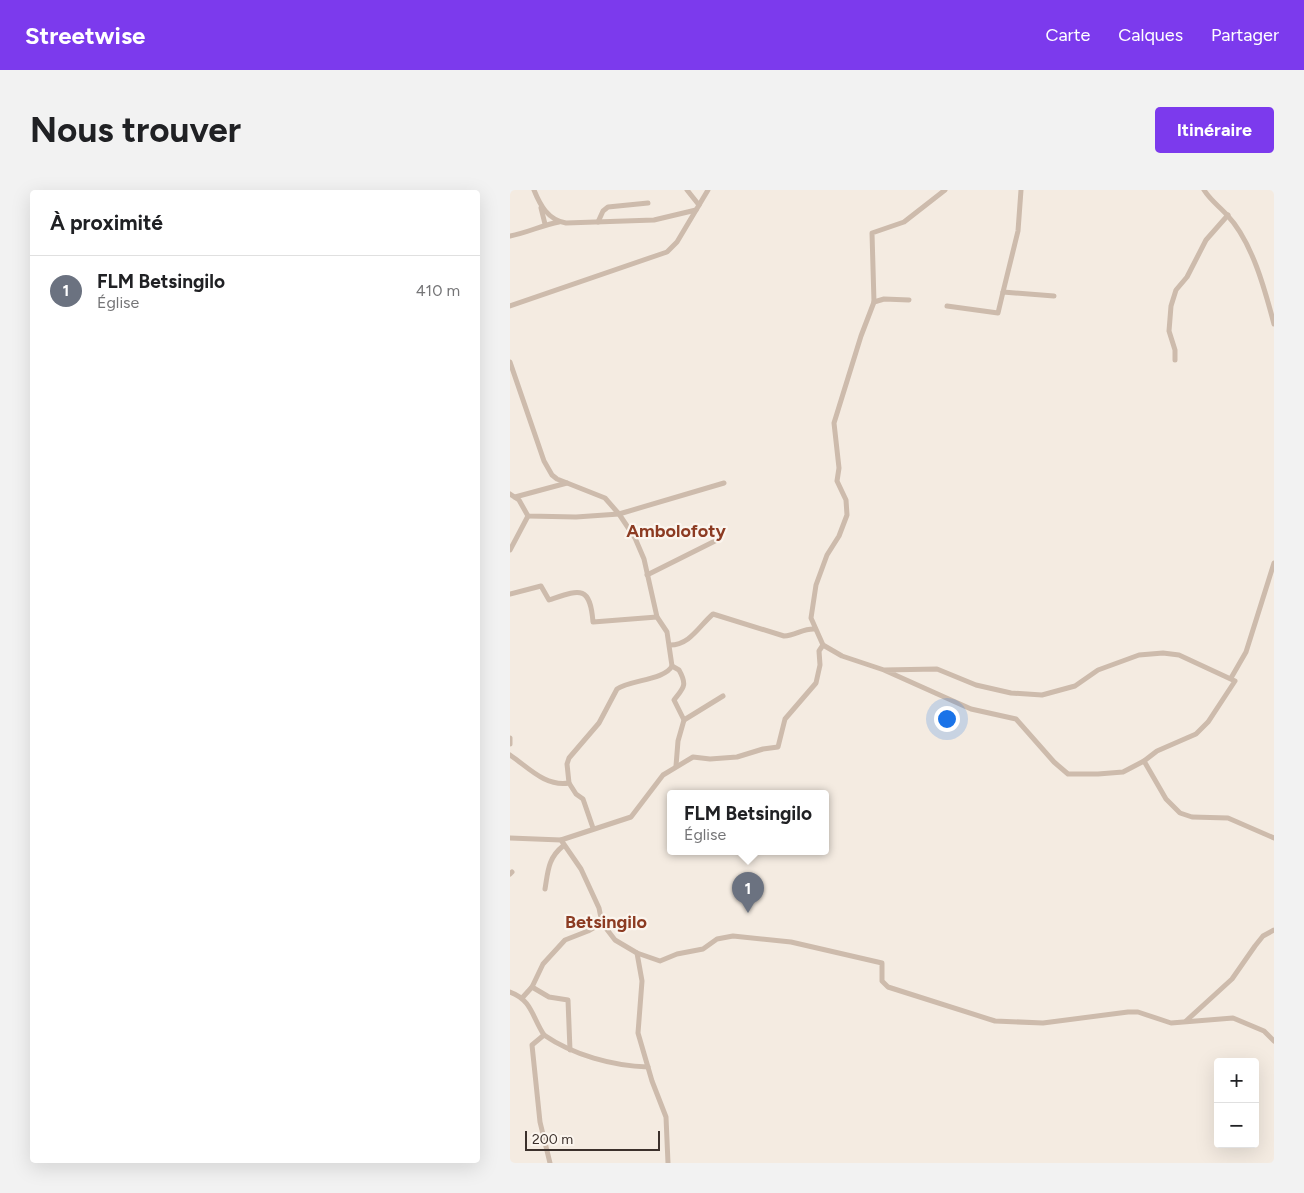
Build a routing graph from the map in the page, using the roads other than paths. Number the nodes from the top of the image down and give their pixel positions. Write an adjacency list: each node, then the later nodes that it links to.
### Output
1 (534, 190): 7 (street)
2 (687, 190): 9 (street)
3 (708, 190): 9 (street)
4 (945, 190): 18 (street)
5 (1021, 190): 15 (street)
6 (1204, 190): 10 (street)
7 (539, 203): 11 (street); 13 (street)
8 (648, 203): 12 (street)
9 (698, 208): 12 (street); 19 (street)
10 (1228, 215): 21 (street); 22 (street)
11 (559, 222): 12 (street); 13 (street)
12 (598, 222)
13 (545, 224): 14 (street)
14 (510, 236)
15 (1003, 292): 16 (street); 20 (street)
16 (1054, 296)
17 (909, 300): 18 (street)
18 (874, 302): 35 (street)
19 (510, 306)
20 (947, 306)
21 (1274, 324)
22 (1175, 360)
23 (510, 362): 24 (street)
24 (567, 482): 26 (street); 27 (street)
25 (724, 483): 27 (street)
26 (512, 496): 28 (street)
27 (619, 514): 28 (street); 32 (street)
28 (528, 516): 30 (street)
29 (717, 540): 32 (street)
30 (510, 550)
31 (1274, 563): 40 (street)
32 (647, 575): 34 (street)
33 (510, 594): 34 (street)
34 (657, 617): 37 (street)
35 (816, 630): 36 (street); 37 (street)
36 (823, 645): 39 (street); 47 (street)
37 (670, 646): 38 (street)
38 (672, 666): 42 (street); 48 (street)
39 (884, 670): 40 (street); 46 (street)
40 (1231, 678): 46 (street)
41 (723, 696): 42 (street)
42 (684, 720): 47 (street)
43 (510, 738): 44 (street)
44 (510, 744)
45 (510, 755): 48 (street)
46 (1144, 761): 51 (street)
47 (676, 766): 49 (street)
48 (569, 783): 49 (street)
49 (593, 828): 52 (street)
50 (510, 838): 52 (street)
51 (1274, 838)
52 (561, 840): 53 (street)
53 (563, 846): 54 (street); 55 (street)
54 (545, 889)
55 (602, 923): 57 (street); 58 (street)
56 (1274, 930): 61 (street)
57 (637, 953): 61 (street); 65 (street)
58 (532, 987): 60 (street); 64 (street)
59 (510, 992): 60 (street)
60 (523, 997): 62 (street)
61 (1186, 1021): 63 (street)
62 (544, 1034): 64 (street); 66 (street)
63 (1274, 1041)
64 (570, 1050): 65 (street)
65 (648, 1067): 68 (street)
66 (549, 1161): 67 (street)
67 (555, 1163)
68 (668, 1163)

